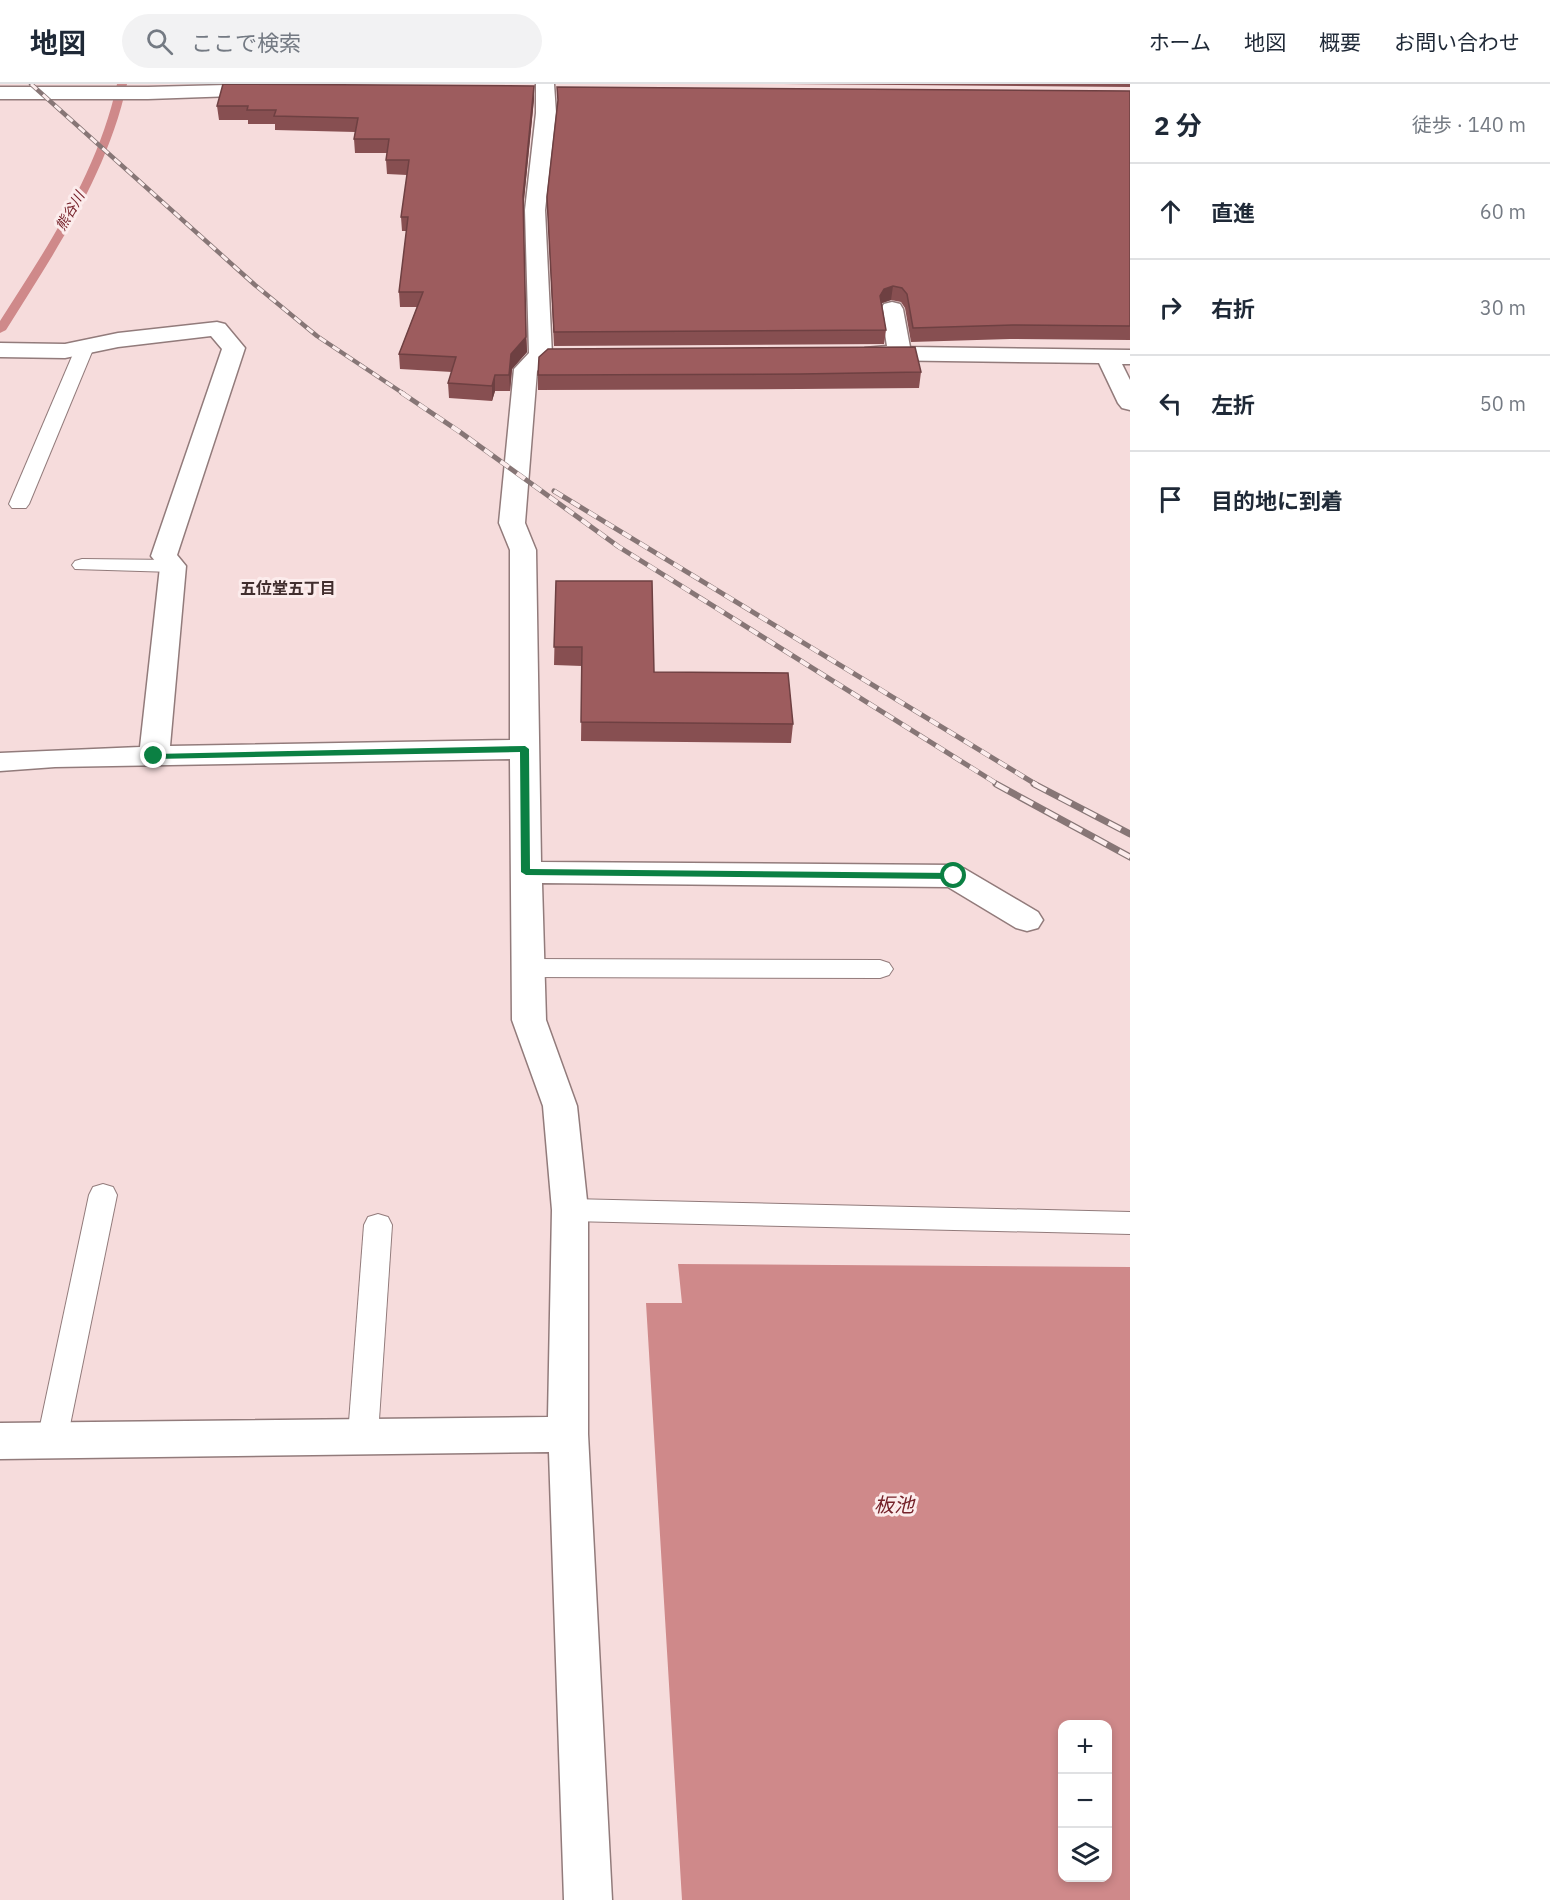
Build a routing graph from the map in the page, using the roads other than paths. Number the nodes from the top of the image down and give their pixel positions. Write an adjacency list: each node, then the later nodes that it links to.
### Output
1 (239, 86): 3 (street); 4 (street)
2 (545, 88): 17 (street)
3 (285, 89)
4 (94, 90): 5 (street)
5 (3, 99)
6 (892, 309): 10 (street)
7 (85, 347): 8 (street); 14 (lane); 16 (street)
8 (6, 350)
9 (849, 352): 10 (street)
10 (900, 353): 11 (street)
11 (1106, 355): 12 (street); 13 (street)
12 (1130, 357)
13 (1130, 403)
14 (19, 504)
15 (82, 565): 16 (lane)
16 (173, 566): 18 (street)
17 (525, 749): 18 (street); 20 (street)
18 (154, 756): 19 (street)
19 (0, 762)
20 (526, 872): 21 (street); 22 (street)
21 (1027, 920)
22 (527, 968): 23 (lane); 25 (street)
23 (880, 969)
24 (103, 1195): 30 (lane)
25 (570, 1210): 26 (lane); 28 (street)
26 (1130, 1223)
27 (378, 1225): 29 (lane)
28 (568, 1434): 29 (street); 32 (street)
29 (363, 1435): 30 (street)
30 (52, 1440): 31 (street)
31 (0, 1441)
32 (588, 1900)

